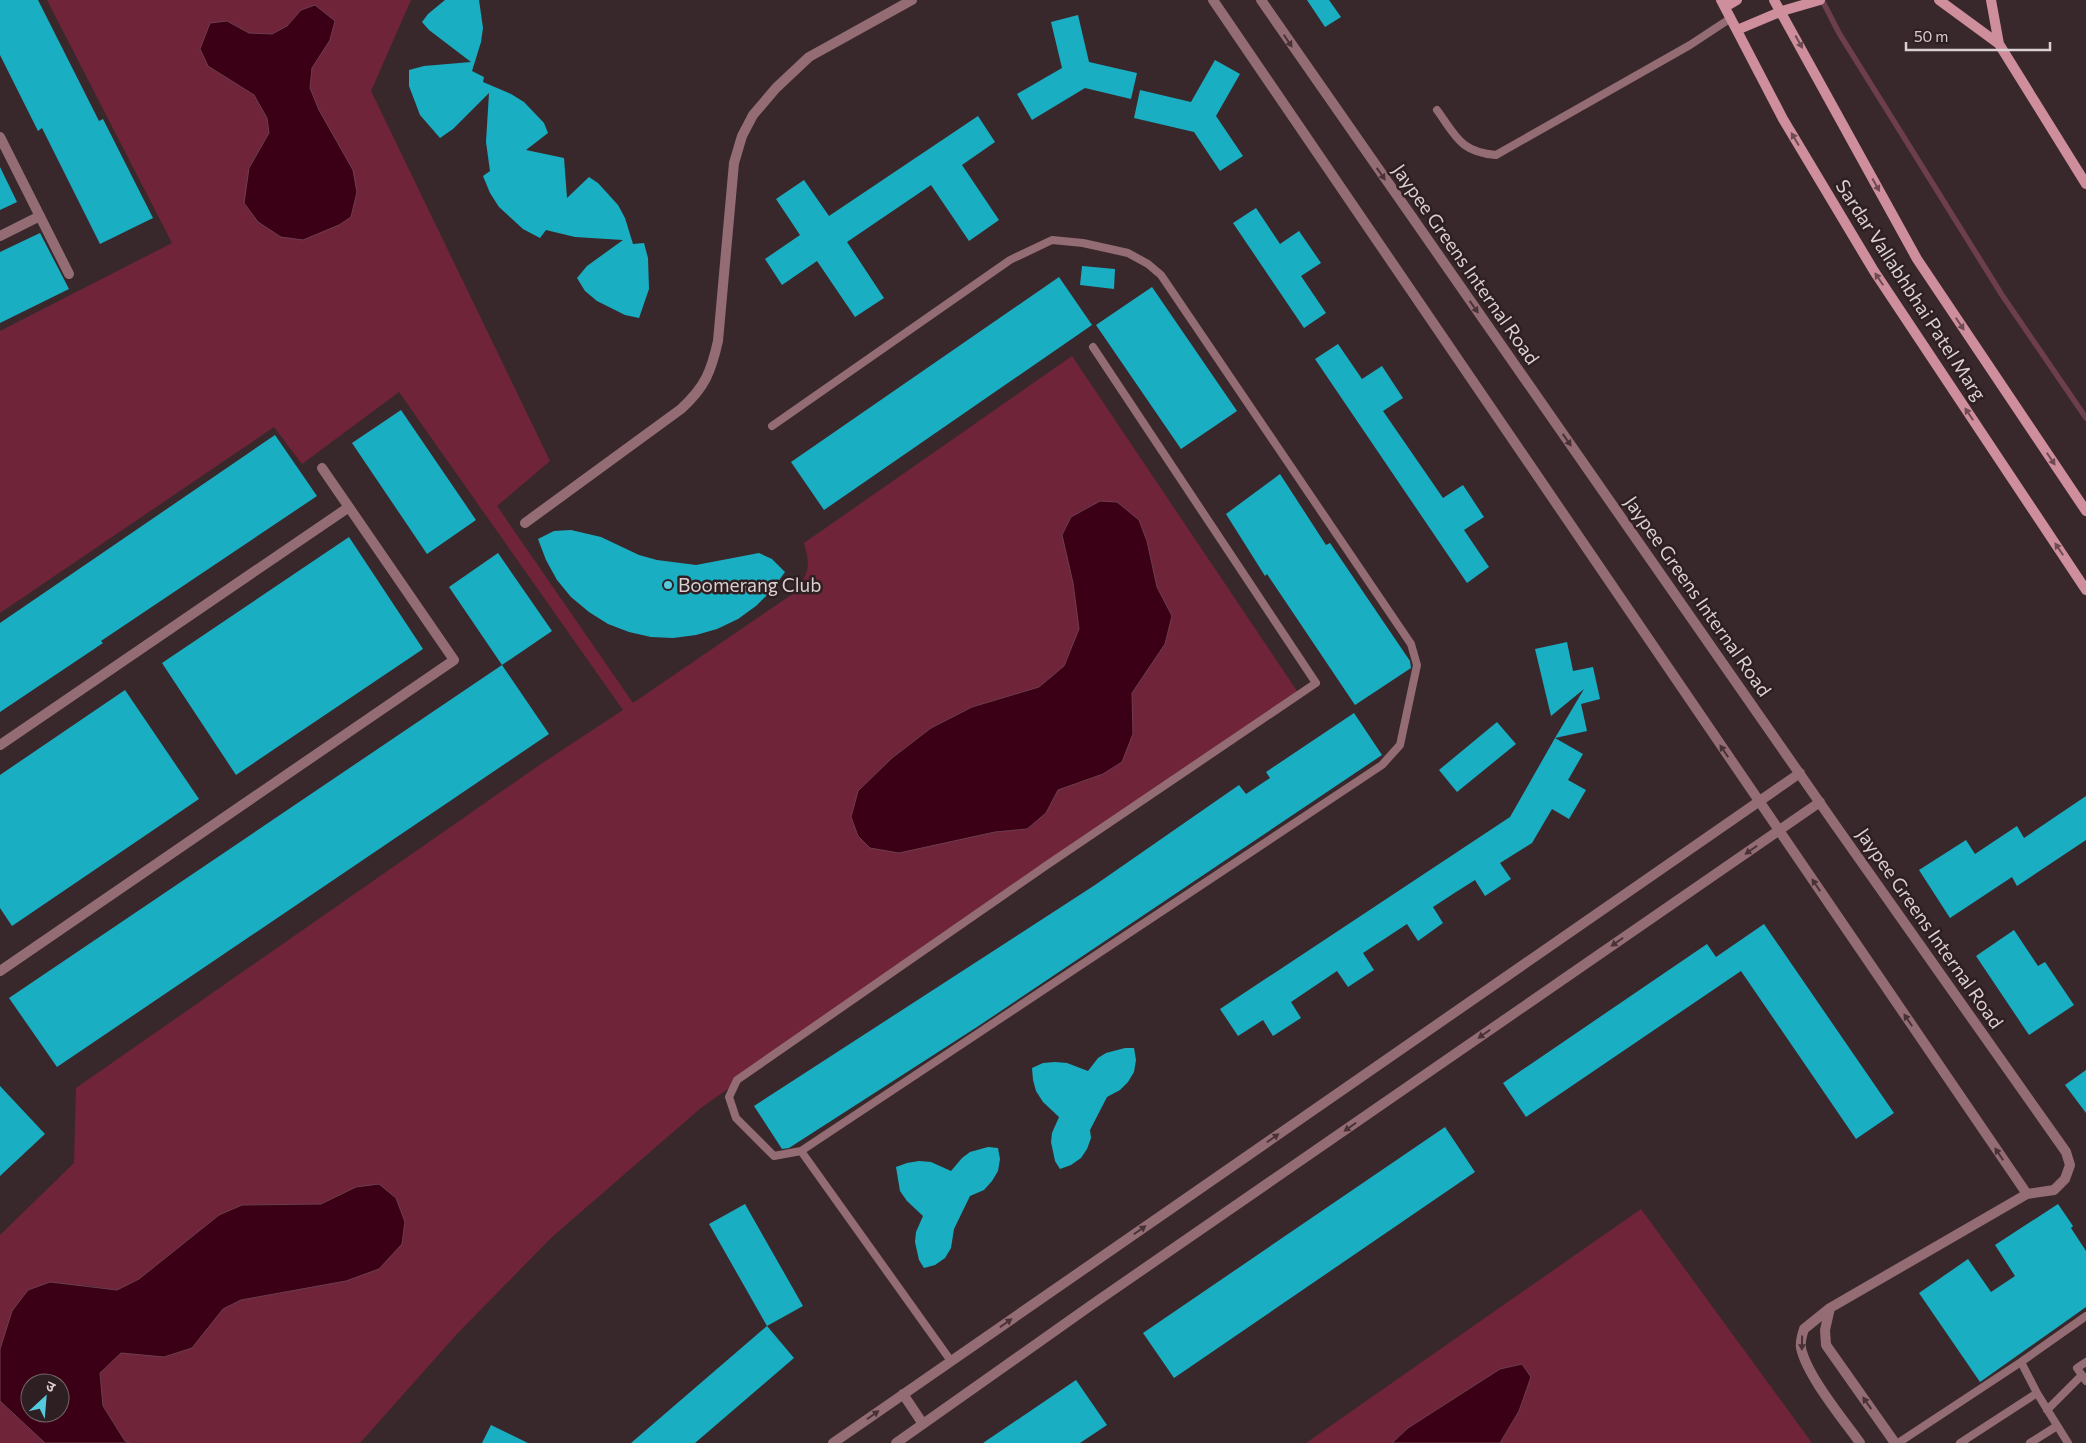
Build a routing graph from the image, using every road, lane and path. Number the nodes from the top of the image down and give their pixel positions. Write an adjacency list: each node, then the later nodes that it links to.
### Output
1 (912, 0): 25 (street)
2 (1213, 0): 29 (street, one-way to 2)
3 (1261, 0): 28 (street, Jaypee Greens Internal Road, one-way to 28)
4 (1737, 0): 9 (street)
5 (1774, 0): 10 (street, Sardar Vallabhbhai Patel Marg)
6 (1820, 0): 10 (street)
7 (1939, 0): 13 (street)
8 (1991, 0): 13 (street)
9 (1723, 4): 11 (street, Sardar Vallabhbhai Patel Marg)
10 (1782, 11): 12 (street); 24 (street, Sardar Vallabhbhai Patel Marg, one-way to 24)
11 (1731, 18): 12 (street, Sardar Vallabhbhai Patel Marg); 14 (lane)
12 (1737, 30): 26 (street, Sardar Vallabhbhai Patel Marg, one-way to 12)
13 (1999, 44): 16 (street)
14 (1437, 110)
15 (0, 136): 17 (street)
16 (2086, 184)
17 (40, 216): 18 (street); 19 (street)
18 (0, 236)
19 (69, 274)
20 (1093, 347): 33 (lane)
21 (772, 426): 33 (lane)
22 (322, 468): 23 (street)
23 (349, 506): 27 (street); 32 (street)
24 (2086, 511)
25 (525, 523)
26 (2086, 590)
27 (0, 745)
28 (1800, 773): 29 (street); 30 (street, Jaypee Greens Internal Road)
29 (1759, 801): 31 (street); 37 (street, one-way to 29)
30 (1820, 802): 31 (street); 34 (street, Jaypee Greens Internal Road)
31 (1779, 831): 34 (street, one-way to 31); 44 (street, one-way to 44)
32 (0, 971)
33 (801, 1151): 37 (lane)
34 (2027, 1194): 35 (street, Jaypee Greens Internal Road)
35 (1830, 1308): 48 (street, Jaypee Greens Internal Road, one-way to 48); 49 (street, one-way to 35)
36 (2086, 1316): 38 (lane)
37 (951, 1361): 42 (street)
38 (2021, 1362): 41 (lane); 49 (lane)
39 (2086, 1362): 40 (lane)
40 (2084, 1378): 43 (lane)
41 (2037, 1393): 43 (lane); 50 (lane)
42 (903, 1394): 44 (street); 46 (street, one-way to 42)
43 (2048, 1410): 45 (lane)
44 (923, 1424): 47 (street)
45 (2057, 1426): 51 (lane); 52 (lane)
46 (833, 1443)
47 (896, 1443)
48 (1860, 1443)
49 (1897, 1443)
50 (1960, 1443)
51 (2030, 1443)
52 (2068, 1443)

